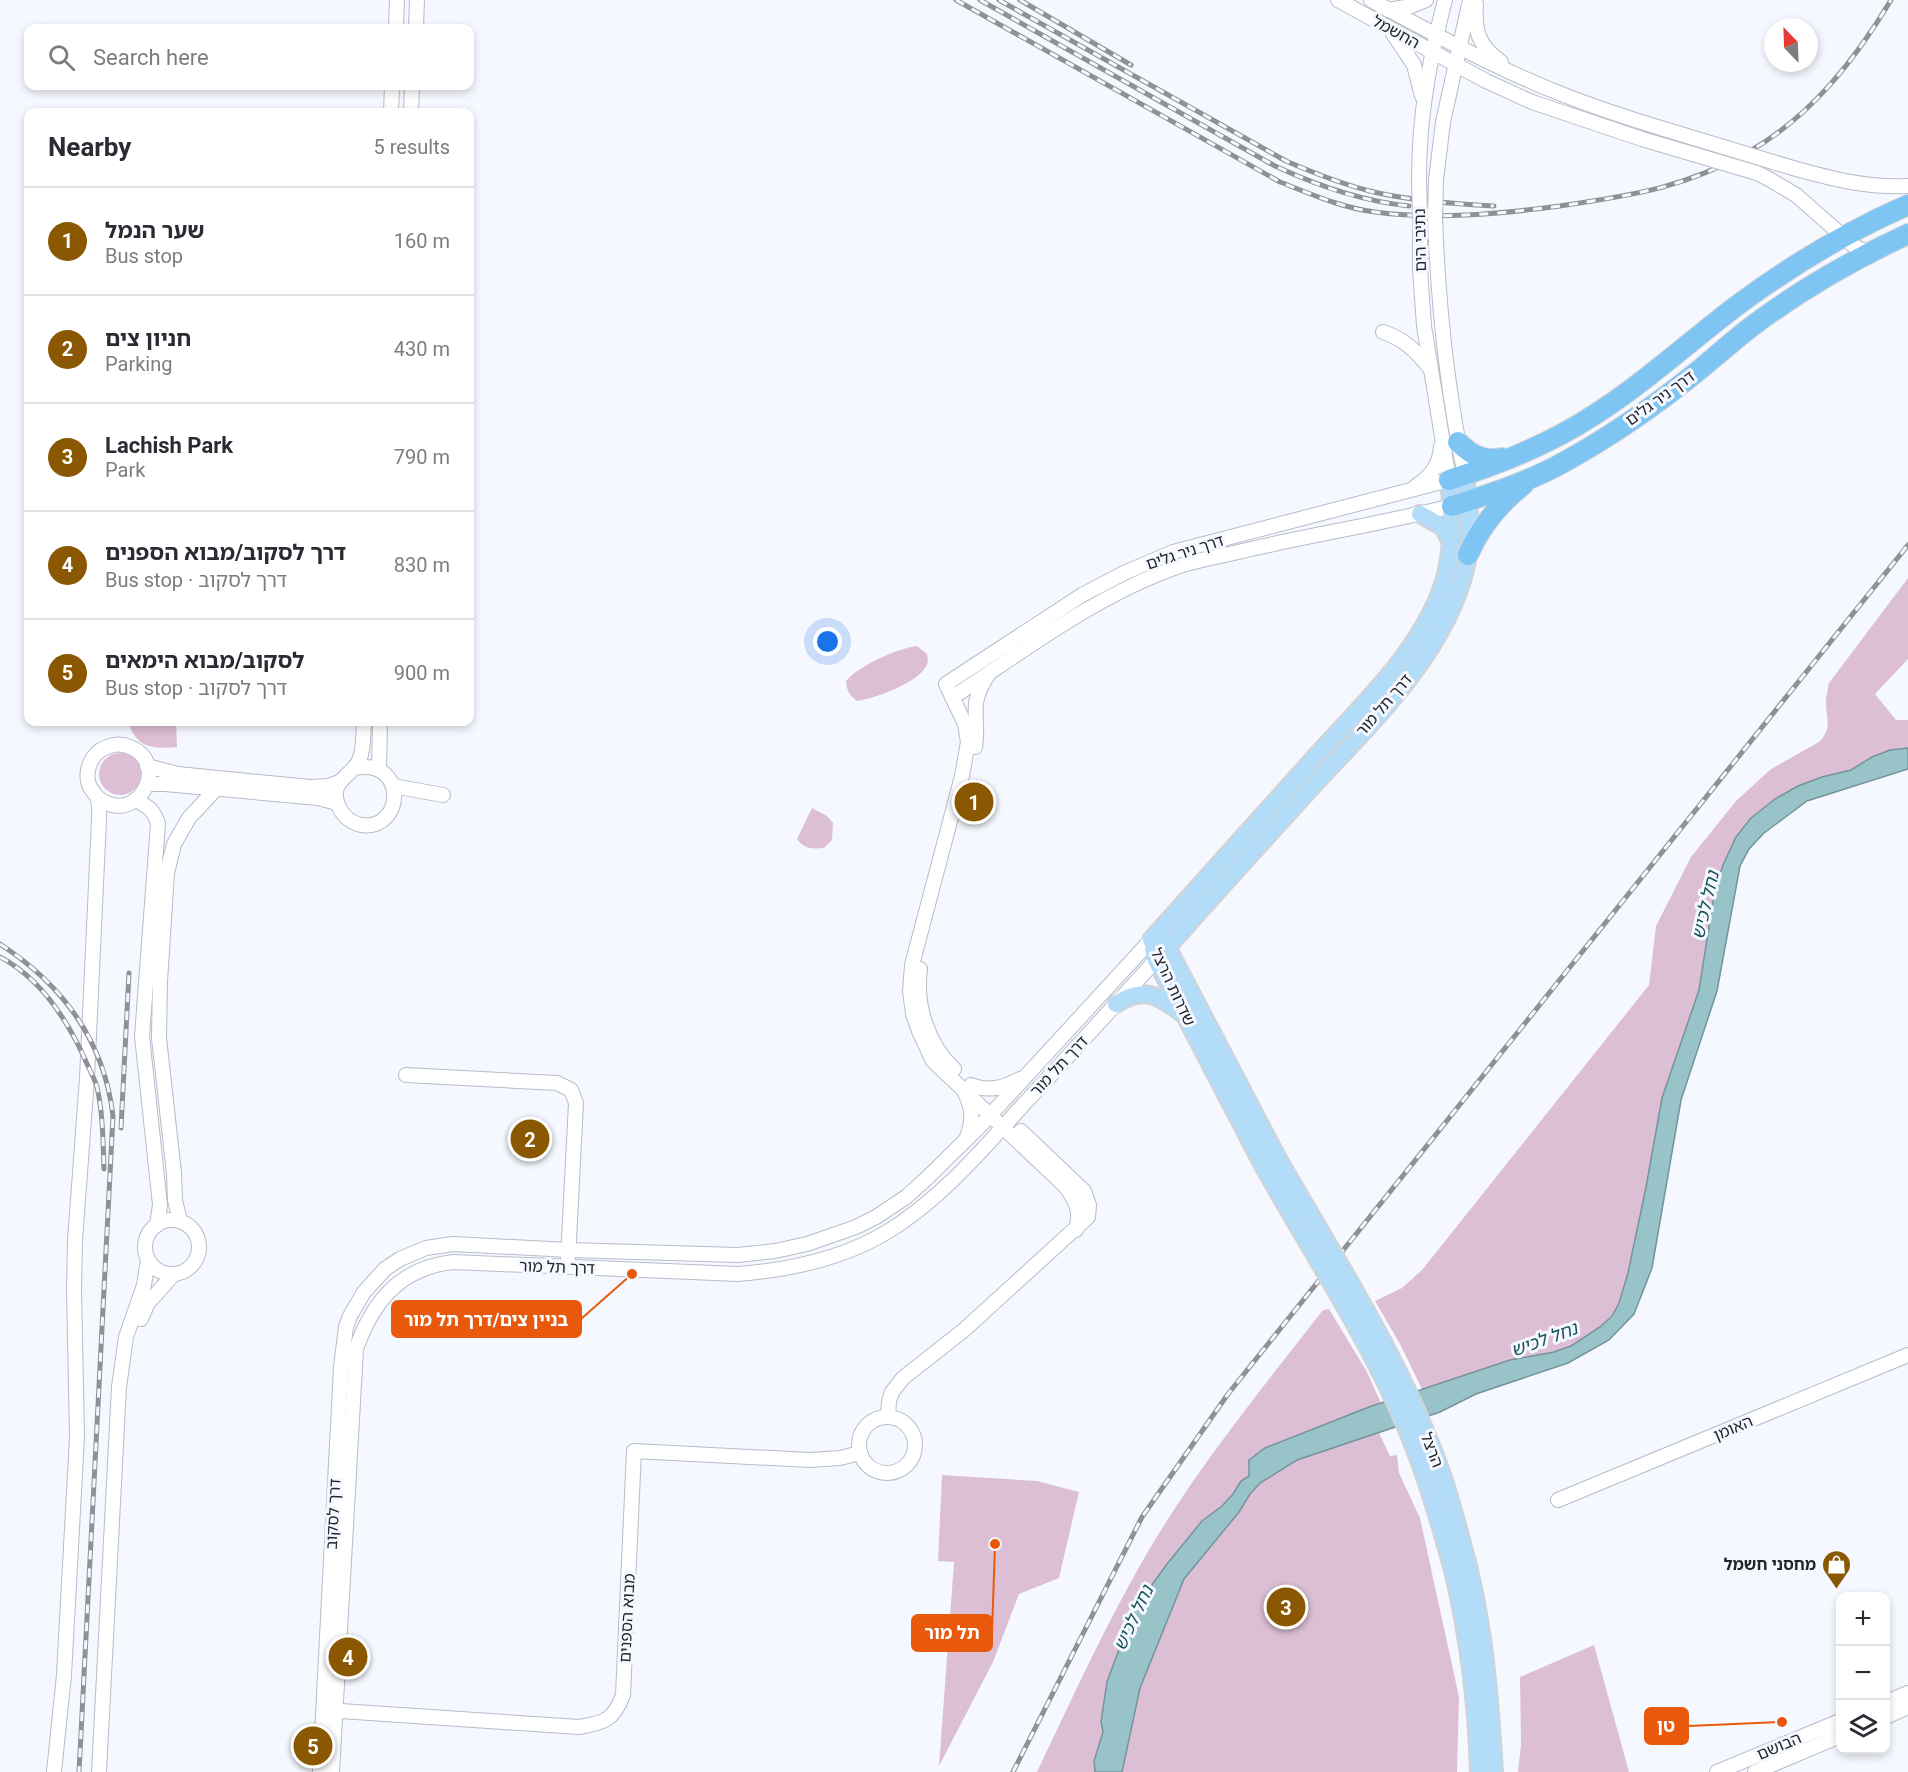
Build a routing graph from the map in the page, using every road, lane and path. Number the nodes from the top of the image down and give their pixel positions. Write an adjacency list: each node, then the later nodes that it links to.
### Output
1 (397, 0): 10 (street)
2 (417, 0): 11 (street)
3 (1338, 0): 12 (street, החשמל)
4 (1371, 0): 9 (street, החשמל)
5 (1426, 0): 9 (street)
6 (1445, 0): 13 (street, נתיבי הים)
7 (1470, 0): 14 (street, נתיבי הים)
8 (1476, 0): 17 (street)
9 (1388, 10): 13 (street, החשמל)
10 (396, 24)
11 (416, 24)
12 (1389, 28): 15 (street, החשמל); 20 (street)
13 (1437, 36): 14 (street, החשמל); 15 (street, נתיבי הים)
14 (1459, 47): 16 (street, נתיבי הים); 17 (street, החשמל)
15 (1433, 52): 16 (street, החשמל); 20 (street, נתיבי הים)
16 (1454, 64): 26 (street, החשמל, bridge); 30 (street, נתיבי הים, bridge)
17 (1516, 75): 23 (street, bridge)
18 (392, 90): 21 (street)
19 (412, 90): 22 (street)
20 (1423, 102): 29 (street, נתיבי הים, bridge)
21 (391, 108)
22 (411, 108)
23 (1908, 186)
24 (1908, 205): 26 (highway)
25 (1908, 234): 27 (highway, דרך ניר גלים)
26 (1842, 236): 27 (street, החשמל); 31 (highway)
27 (1869, 253): 32 (highway, דרך ניר גלים)
28 (1383, 332): 29 (street)
29 (1431, 369): 30 (street, נתיבי הים)
30 (1450, 439): 31 (highway); 33 (street, נתיבי הים); 34 (street)
31 (1514, 456): 33 (highway)
32 (1535, 476): 35 (highway, דרך ניר גלים); 38 (highway)
33 (1457, 478): 34 (street, דרך ניר גלים); 35 (main road, דרך תל מור)
34 (1409, 490): 40 (street, דרך ניר גלים)
35 (1460, 503): 36 (street, דרך ניר גלים); 37 (main road, דרך תל מור); 38 (main road, דרך תל מור)
36 (1420, 514): 37 (main road); 39 (street, דרך ניר גלים)
37 (1451, 542): 56 (main road, דרך תל מור)
38 (1468, 555): 57 (main road, דרך תל מור)
39 (988, 675): 40 (street, דרך ניר גלים); 41 (street)
40 (958, 694): 41 (street); 63 (street)
41 (975, 722): 63 (street)
42 (364, 726): 45 (street)
43 (380, 726): 46 (street)
44 (147, 766): 47 (street); 48 (street); 52 (street)
45 (356, 768): 46 (street); 47 (street)
46 (380, 770): 49 (street)
47 (339, 782): 54 (street)
48 (147, 784): 50 (street); 53 (street)
49 (393, 786): 51 (street); 54 (street)
50 (216, 789): 54 (street); 71 (street)
51 (443, 795)
52 (97, 797): 55 (street); 92 (street)
53 (135, 800): 55 (street); 72 (street)
54 (337, 803)
55 (118, 806): 93 (street)
56 (1151, 940): 57 (main road, שדרות הרצל); 58 (main road, שדרות הרצל); 62 (street, דרך תל מור)
57 (1167, 947): 58 (main road, דרך תל מור); 70 (main road, שדרות הרצל)
58 (1156, 960): 59 (street, דרך תל מור); 60 (main road, שדרות הרצל)
59 (1116, 1004): 60 (main road); 64 (street, דרך תל מור)
60 (1184, 1015): 70 (main road, שדרות הרצל)
61 (406, 1075): 73 (street)
62 (1025, 1077): 63 (street); 65 (street, דרך תל מור)
63 (968, 1088): 65 (street); 67 (street)
64 (1028, 1100): 66 (street, דרך תל מור); 68 (street)
65 (993, 1111): 66 (street); 67 (street, דרך תל מור)
66 (1006, 1123): 68 (street); 69 (street, דרך תל מור)
67 (966, 1140): 73 (street, דרך תל מור)
68 (1026, 1142): 69 (street); 81 (street)
69 (985, 1147): 75 (street, דרך תל מור)
70 (1271, 1163): 84 (main road, הרצל, bridge)
71 (180, 1221): 72 (street); 77 (street)
72 (157, 1224): 74 (street)
73 (568, 1250): 75 (street); 76 (street, דרך תל מור)
74 (148, 1260): 77 (street); 80 (street)
75 (568, 1267): 78 (street, דרך תל מור)
76 (385, 1269): 88 (street, דרך לסקוב)
77 (174, 1274): 80 (street)
78 (397, 1283): 88 (street, דרך לסקוב)
79 (1908, 1355): 83 (street, האומן)
80 (123, 1362): 94 (street)
81 (888, 1417): 82 (street); 82 (street)
82 (860, 1454): 88 (street, מבוא הספנים)
83 (1558, 1500)
84 (1461, 1572): 97 (main road, הרצל); 98 (main road, הרצל)
85 (1908, 1693): 86 (street)
86 (1890, 1700)
87 (1908, 1707): 89 (street)
88 (329, 1710): 95 (street, דרך לסקוב); 96 (street, דרך לסקוב)
89 (1890, 1715)
90 (1836, 1722): 99 (street, הבושם)
91 (1836, 1738): 100 (street, הבושם)
92 (54, 1772)
93 (63, 1772)
94 (99, 1772)
95 (320, 1772)
96 (332, 1772)
97 (1479, 1772)
98 (1494, 1772)
99 (1717, 1772)
100 (1755, 1772)

